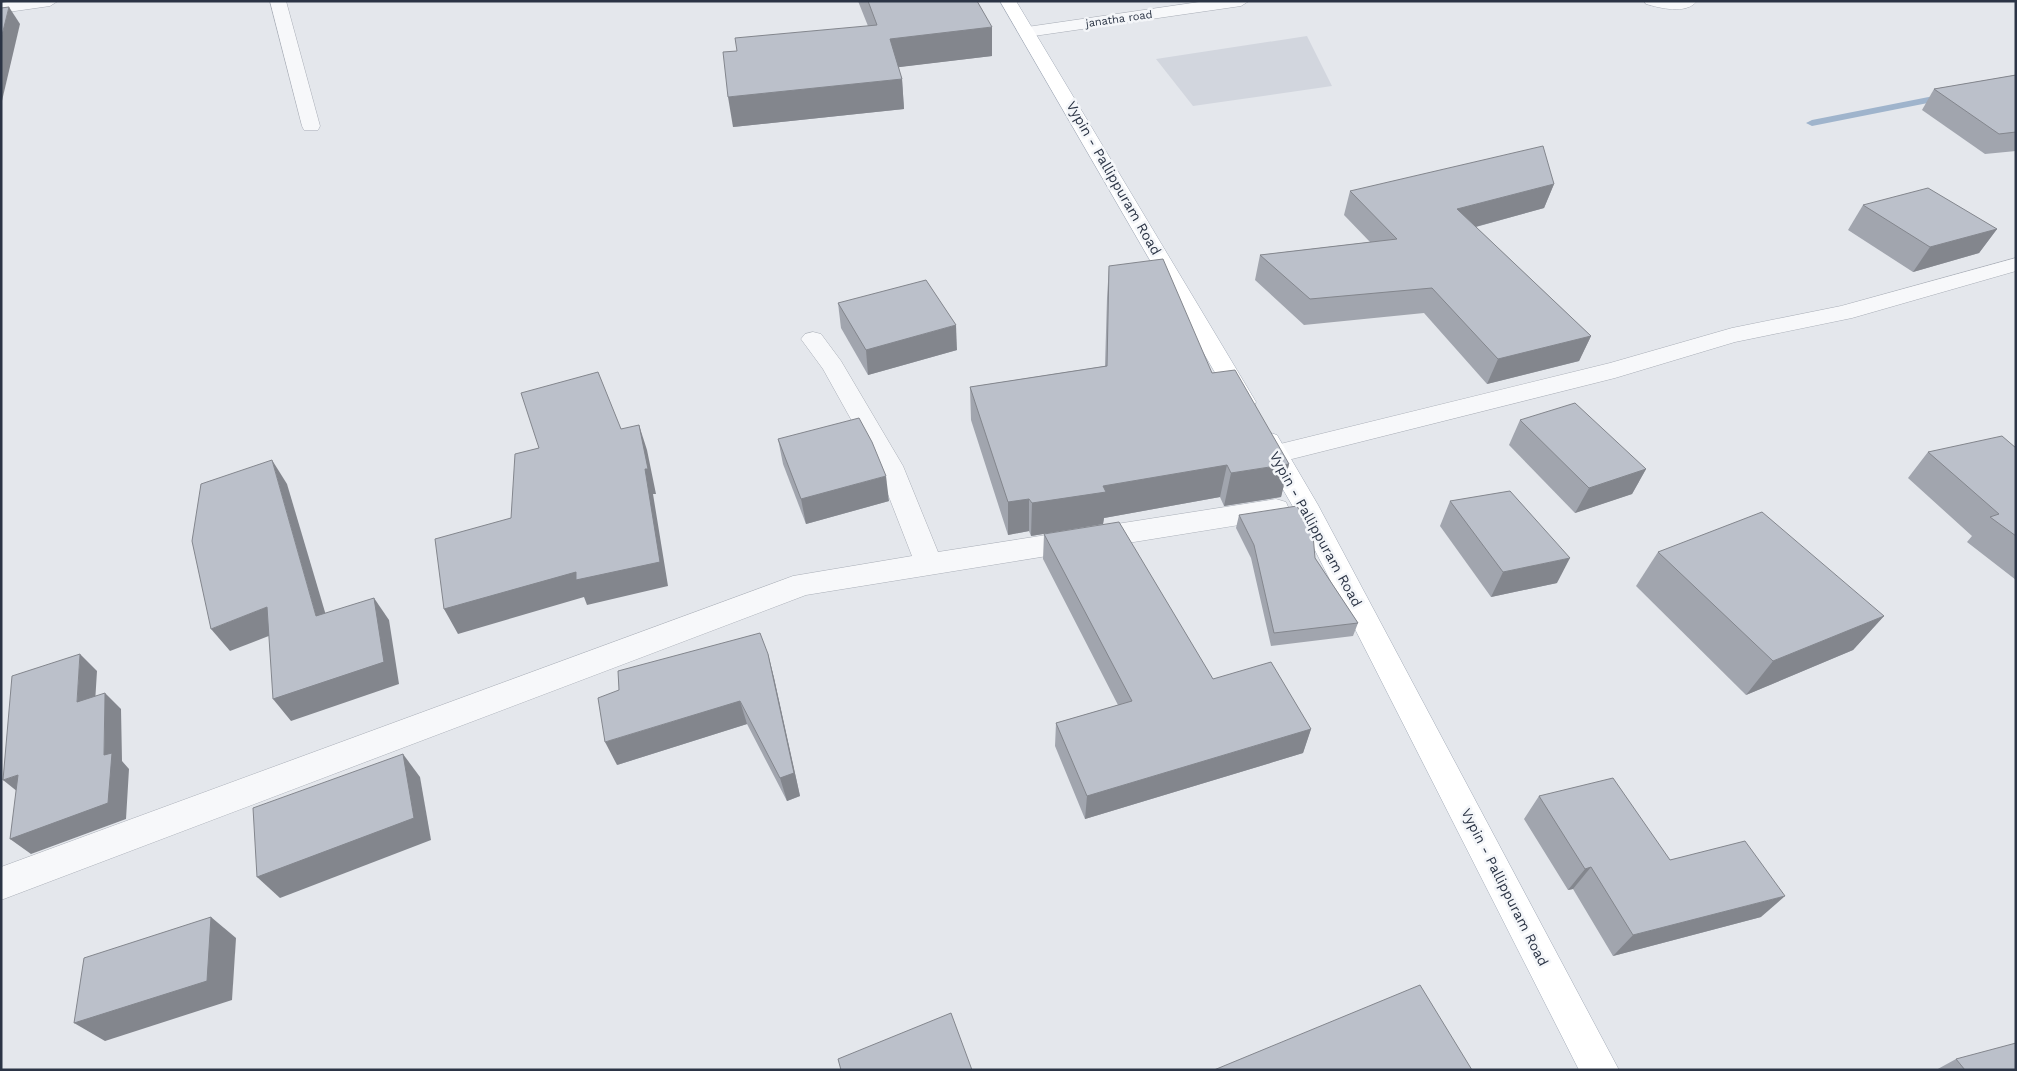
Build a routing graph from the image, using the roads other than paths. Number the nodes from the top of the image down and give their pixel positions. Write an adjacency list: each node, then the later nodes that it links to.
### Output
1 (50, 1): 8 (street)
2 (283, 1): 7 (street)
3 (1008, 1): 9 (main road, Vypin - Pallippuram Road)
4 (1241, 1): 9 (street, janatha road)
5 (1652, 1): 6 (street)
6 (1689, 1)
7 (279, 2): 10 (street)
8 (1, 8)
9 (1027, 32): 13 (main road, Vypin - Pallippuram Road)
10 (311, 126)
11 (2016, 264): 13 (street)
12 (813, 339): 15 (street)
13 (1276, 454): 14 (main road, Vypin - Pallippuram Road)
14 (1305, 505): 15 (street); 17 (main road, Vypin - Pallippuram Road)
15 (929, 564): 16 (street)
16 (1, 884)
17 (1600, 1070)

